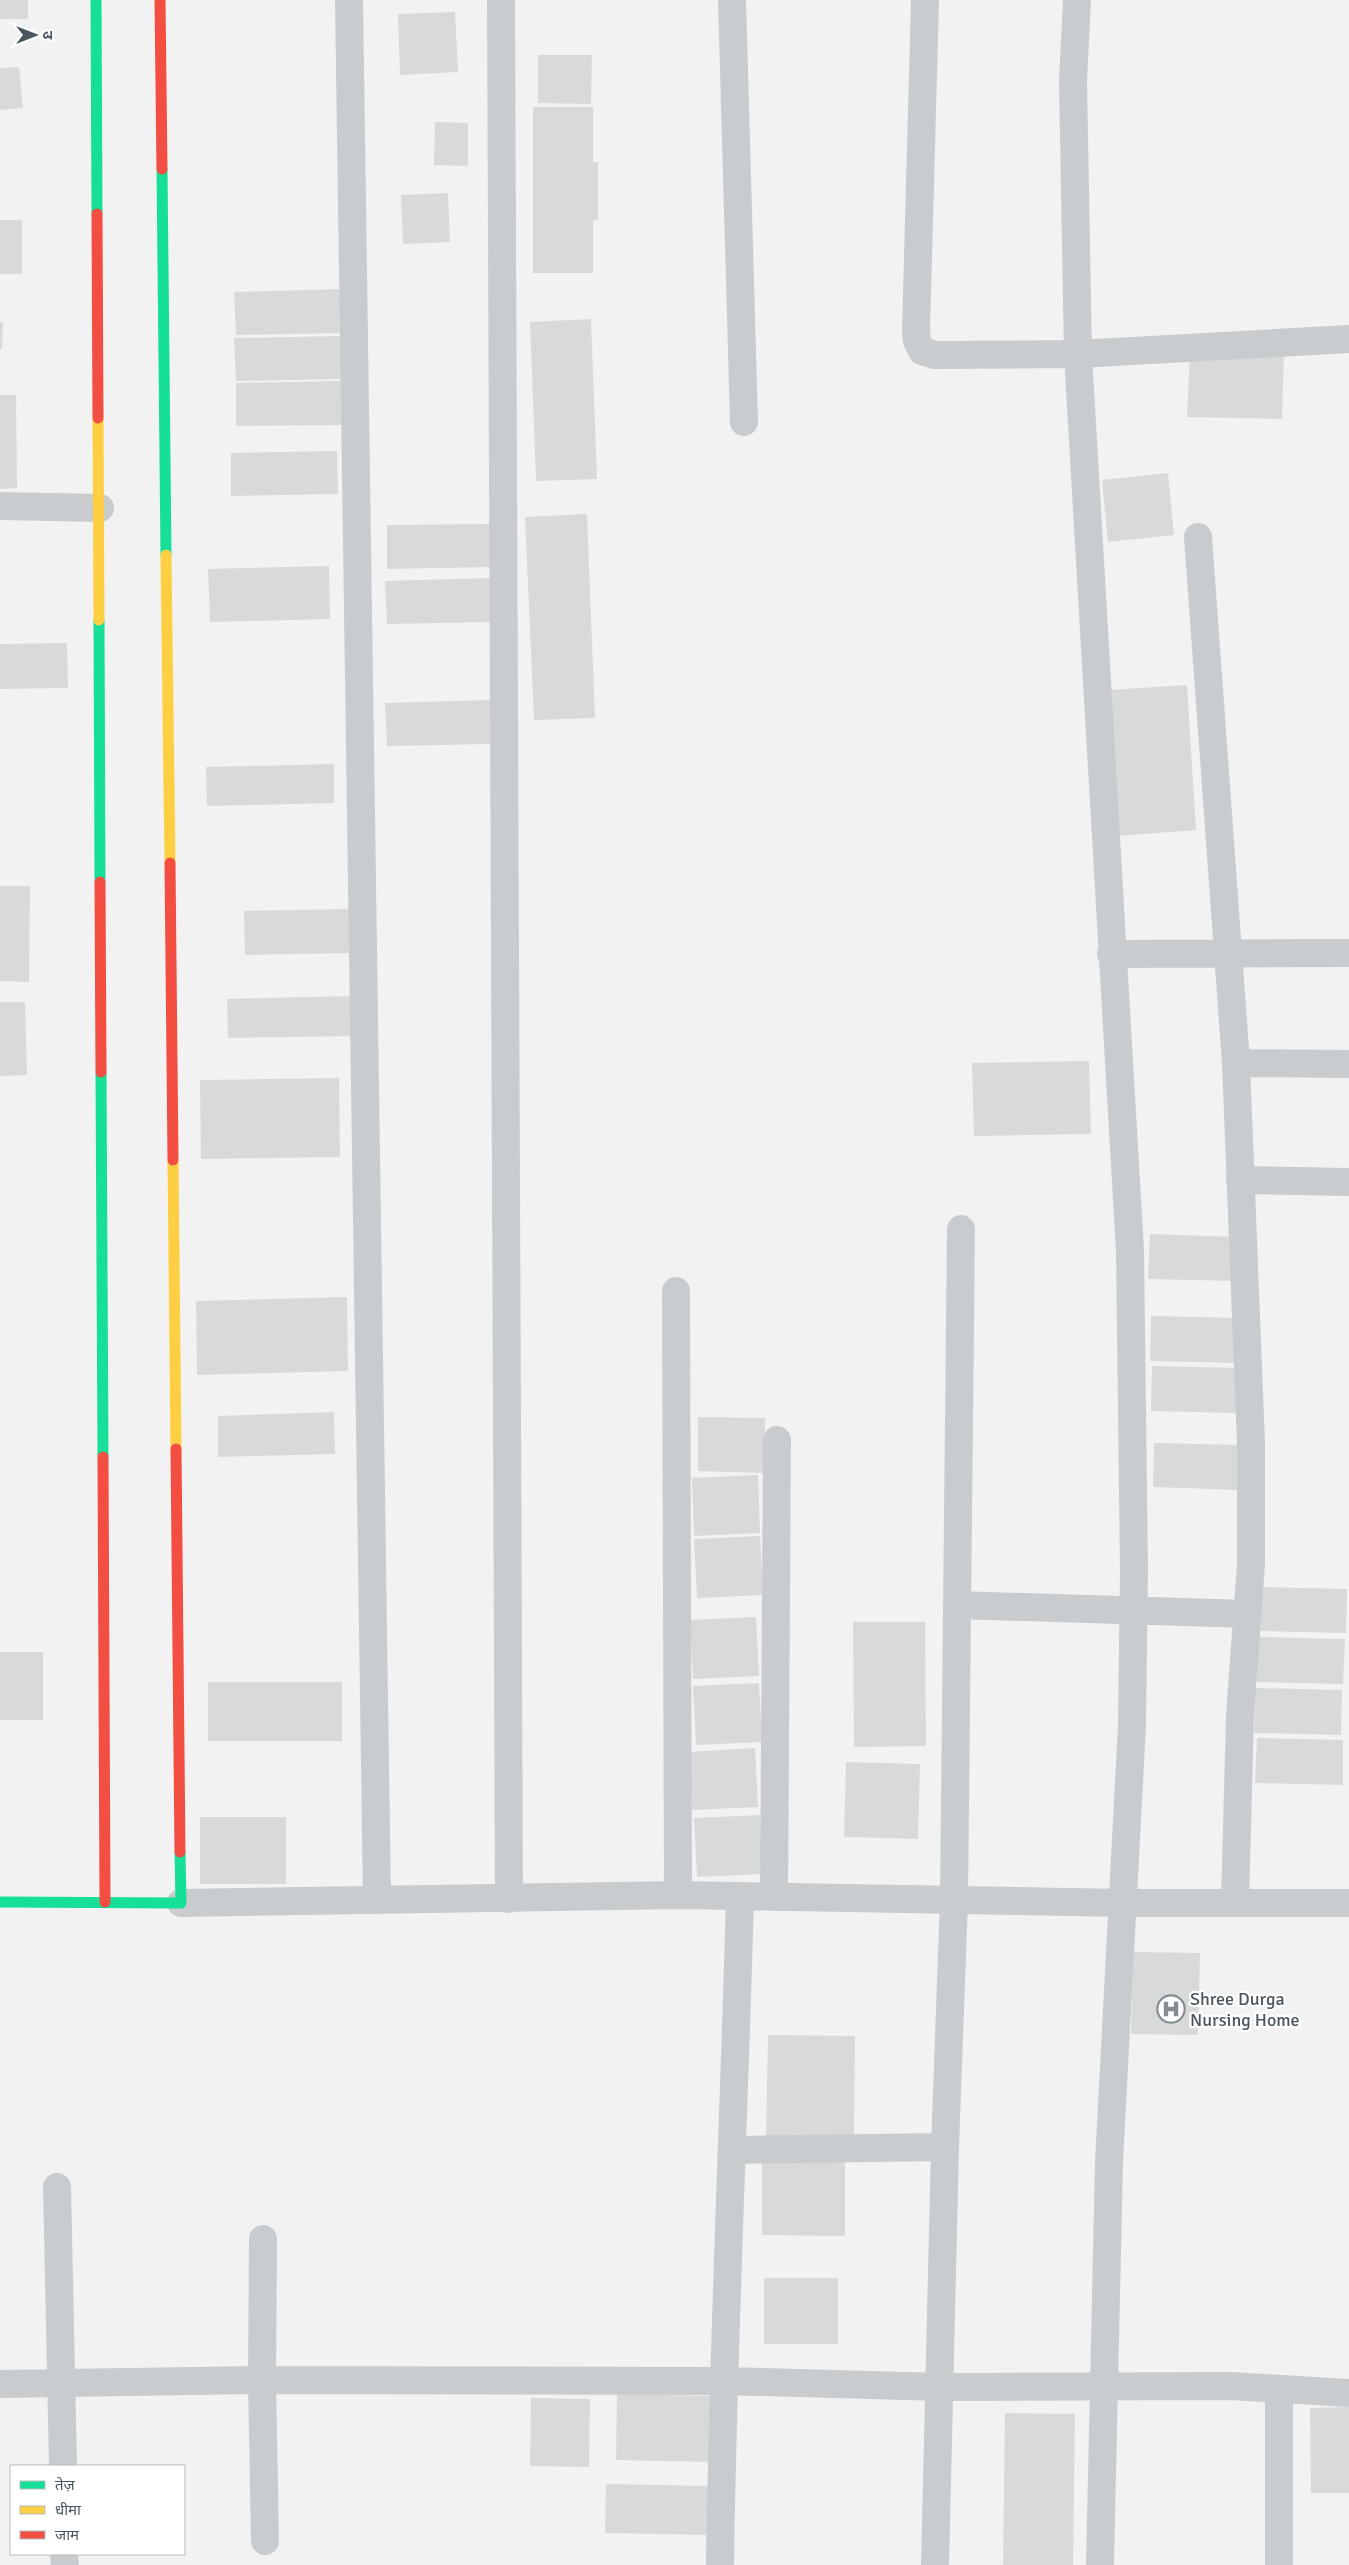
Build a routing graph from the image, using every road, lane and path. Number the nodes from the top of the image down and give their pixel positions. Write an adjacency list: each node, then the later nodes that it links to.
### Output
1 (96, 0): 12 (street)
2 (160, 0): 35 (street)
3 (349, 0): 31 (street)
4 (501, 0): 30 (street)
5 (732, 0): 10 (street)
6 (925, 0): 9 (street)
7 (1077, 0): 9 (street)
8 (1349, 339): 9 (street)
9 (1078, 354): 16 (street)
10 (744, 422)
11 (0, 506): 12 (street)
12 (100, 508): 34 (street)
13 (1198, 537): 15 (street)
14 (1348, 949): 15 (street)
15 (1227, 952): 16 (street); 17 (street)
16 (1111, 954): 25 (street)
17 (1236, 1062): 18 (street); 19 (street)
18 (1349, 1064)
19 (1240, 1180): 20 (street); 26 (street)
20 (1349, 1182)
21 (961, 1229): 24 (street)
22 (676, 1291): 27 (street)
23 (777, 1440): 29 (street)
24 (957, 1605): 25 (street); 32 (street)
25 (1133, 1610): 26 (street); 36 (street)
26 (1246, 1614): 37 (street)
27 (678, 1895): 28 (street); 30 (street)
28 (740, 1897): 29 (street); 40 (street)
29 (774, 1897): 32 (street)
30 (509, 1899): 31 (street)
31 (377, 1900): 35 (street)
32 (954, 1900): 36 (street); 39 (street)
33 (0, 1902): 34 (street)
34 (105, 1902): 35 (street)
35 (181, 1903)
36 (1124, 1903): 37 (street); 47 (street)
37 (1235, 1903): 38 (street)
38 (1349, 1903)
39 (945, 2147): 40 (street); 48 (street)
40 (733, 2150): 44 (street)
41 (57, 2187): 46 (street)
42 (263, 2239): 43 (street)
43 (262, 2380): 44 (street); 46 (street); 52 (street)
44 (722, 2381): 48 (street); 53 (street)
45 (0, 2384): 46 (street)
46 (61, 2384): 51 (street)
47 (1106, 2386): 48 (street); 49 (street); 55 (street)
48 (941, 2387): 54 (street)
49 (1279, 2389): 50 (street); 56 (street)
50 (1349, 2393)
51 (63, 2465)
52 (265, 2541)
53 (720, 2565)
54 (935, 2565)
55 (1100, 2565)
56 (1278, 2565)

